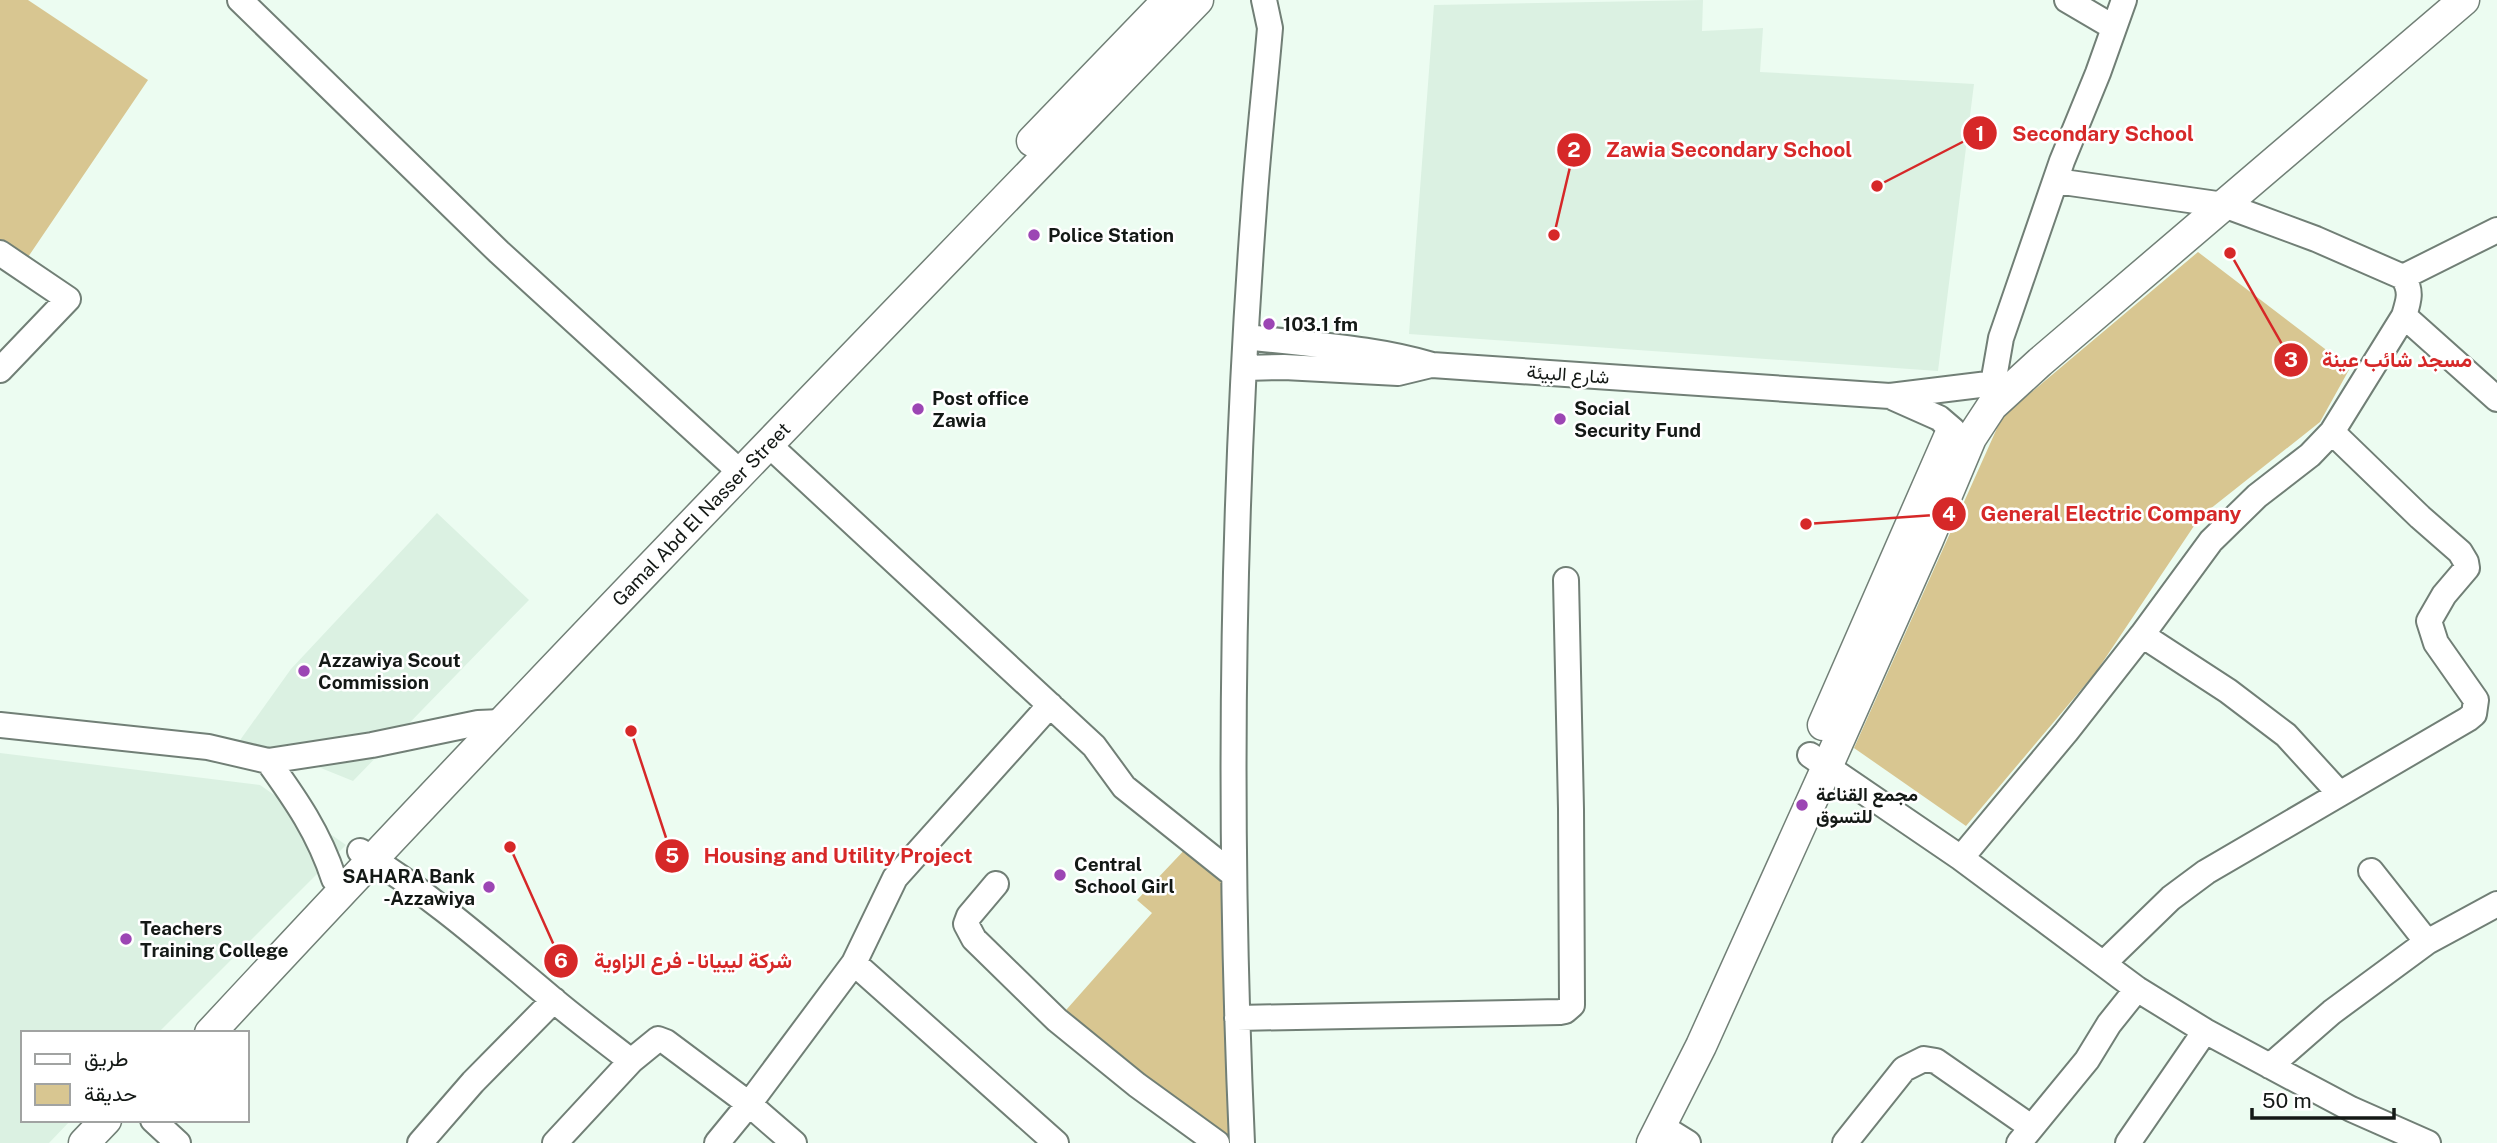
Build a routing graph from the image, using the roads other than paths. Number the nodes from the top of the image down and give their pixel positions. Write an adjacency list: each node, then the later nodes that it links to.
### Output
1 (240, 0): 28 (street)
2 (1168, 0): 28 (main road, Gamal Abd El Nasser Street)
3 (1198, 0): 27 (main road, Gamal Abd El Nasser Street)
4 (1264, 0): 11 (street)
5 (1284, 0): 11 (street)
6 (2067, 0): 10 (street)
7 (2124, 0): 10 (street)
8 (2443, 0): 13 (main road)
9 (2464, 0): 13 (main road)
10 (2113, 27): 12 (street)
11 (1270, 28): 18 (street)
12 (2056, 181): 13 (street); 22 (street)
13 (2214, 204): 16 (street); 22 (main road); 35 (main road)
14 (2497, 230): 16 (street)
15 (0, 253): 21 (street)
16 (2403, 277): 17 (street)
17 (2404, 316): 24 (street); 26 (street)
18 (1247, 337): 19 (street, شارع البيئة); 20 (street)
19 (1432, 365): 20 (street); 23 (street, شارع البيئة)
20 (1245, 368): 40 (street)
21 (0, 370)
22 (1991, 381): 23 (street, شارع البيئة); 25 (main road)
23 (1890, 396): 25 (street, شارع البيئة)
24 (2497, 399)
25 (1953, 430): 35 (main road)
26 (2332, 432): 30 (street); 36 (street)
27 (768, 444): 28 (main road, Gamal Abd El Nasser Street); 31 (street)
28 (734, 466): 32 (main road, Gamal Abd El Nasser Street)
29 (1566, 580): 49 (street)
30 (2142, 635): 36 (street); 38 (street)
31 (1050, 705): 40 (street); 45 (street)
32 (490, 723): 34 (street); 37 (main road, Gamal Abd El Nasser Street)
33 (0, 725): 34 (street)
34 (268, 761): 41 (street)
35 (1818, 761): 38 (street); 59 (main road); 71 (main road)
36 (2339, 793): 46 (street)
37 (366, 854): 41 (main road, Gamal Abd El Nasser Street); 48 (street); 51 (main road, Gamal Abd El Nasser Street)
38 (1961, 858): 46 (street)
39 (2371, 871): 44 (street)
40 (1234, 875): 49 (street)
41 (334, 879): 50 (main road, Gamal Abd El Nasser Street)
42 (996, 884): 69 (street)
43 (2497, 904): 44 (street)
44 (2427, 942): 54 (street)
45 (854, 962): 55 (street); 68 (street)
46 (2104, 963): 47 (street)
47 (2137, 989): 52 (street); 60 (street)
48 (554, 1000): 53 (street); 64 (street)
49 (1237, 1018): 70 (street)
50 (190, 1031)
51 (212, 1031)
52 (2205, 1031): 54 (street); 74 (street)
53 (631, 1061): 55 (street); 65 (street)
54 (2270, 1066): 75 (street)
55 (749, 1104): 66 (street); 67 (street)
56 (104, 1122): 61 (main road)
57 (126, 1122): 62 (main road)
58 (155, 1122): 63 (street)
59 (1656, 1134): 72 (street)
60 (2025, 1135): 73 (street)
61 (84, 1143)
62 (107, 1143)
63 (178, 1143)
64 (420, 1143)
65 (555, 1143)
66 (717, 1143)
67 (794, 1143)
68 (1056, 1143)
69 (1217, 1143)
70 (1242, 1143)
71 (1636, 1143)
72 (1688, 1143)
73 (1845, 1143)
74 (2128, 1143)
75 (2428, 1143)

